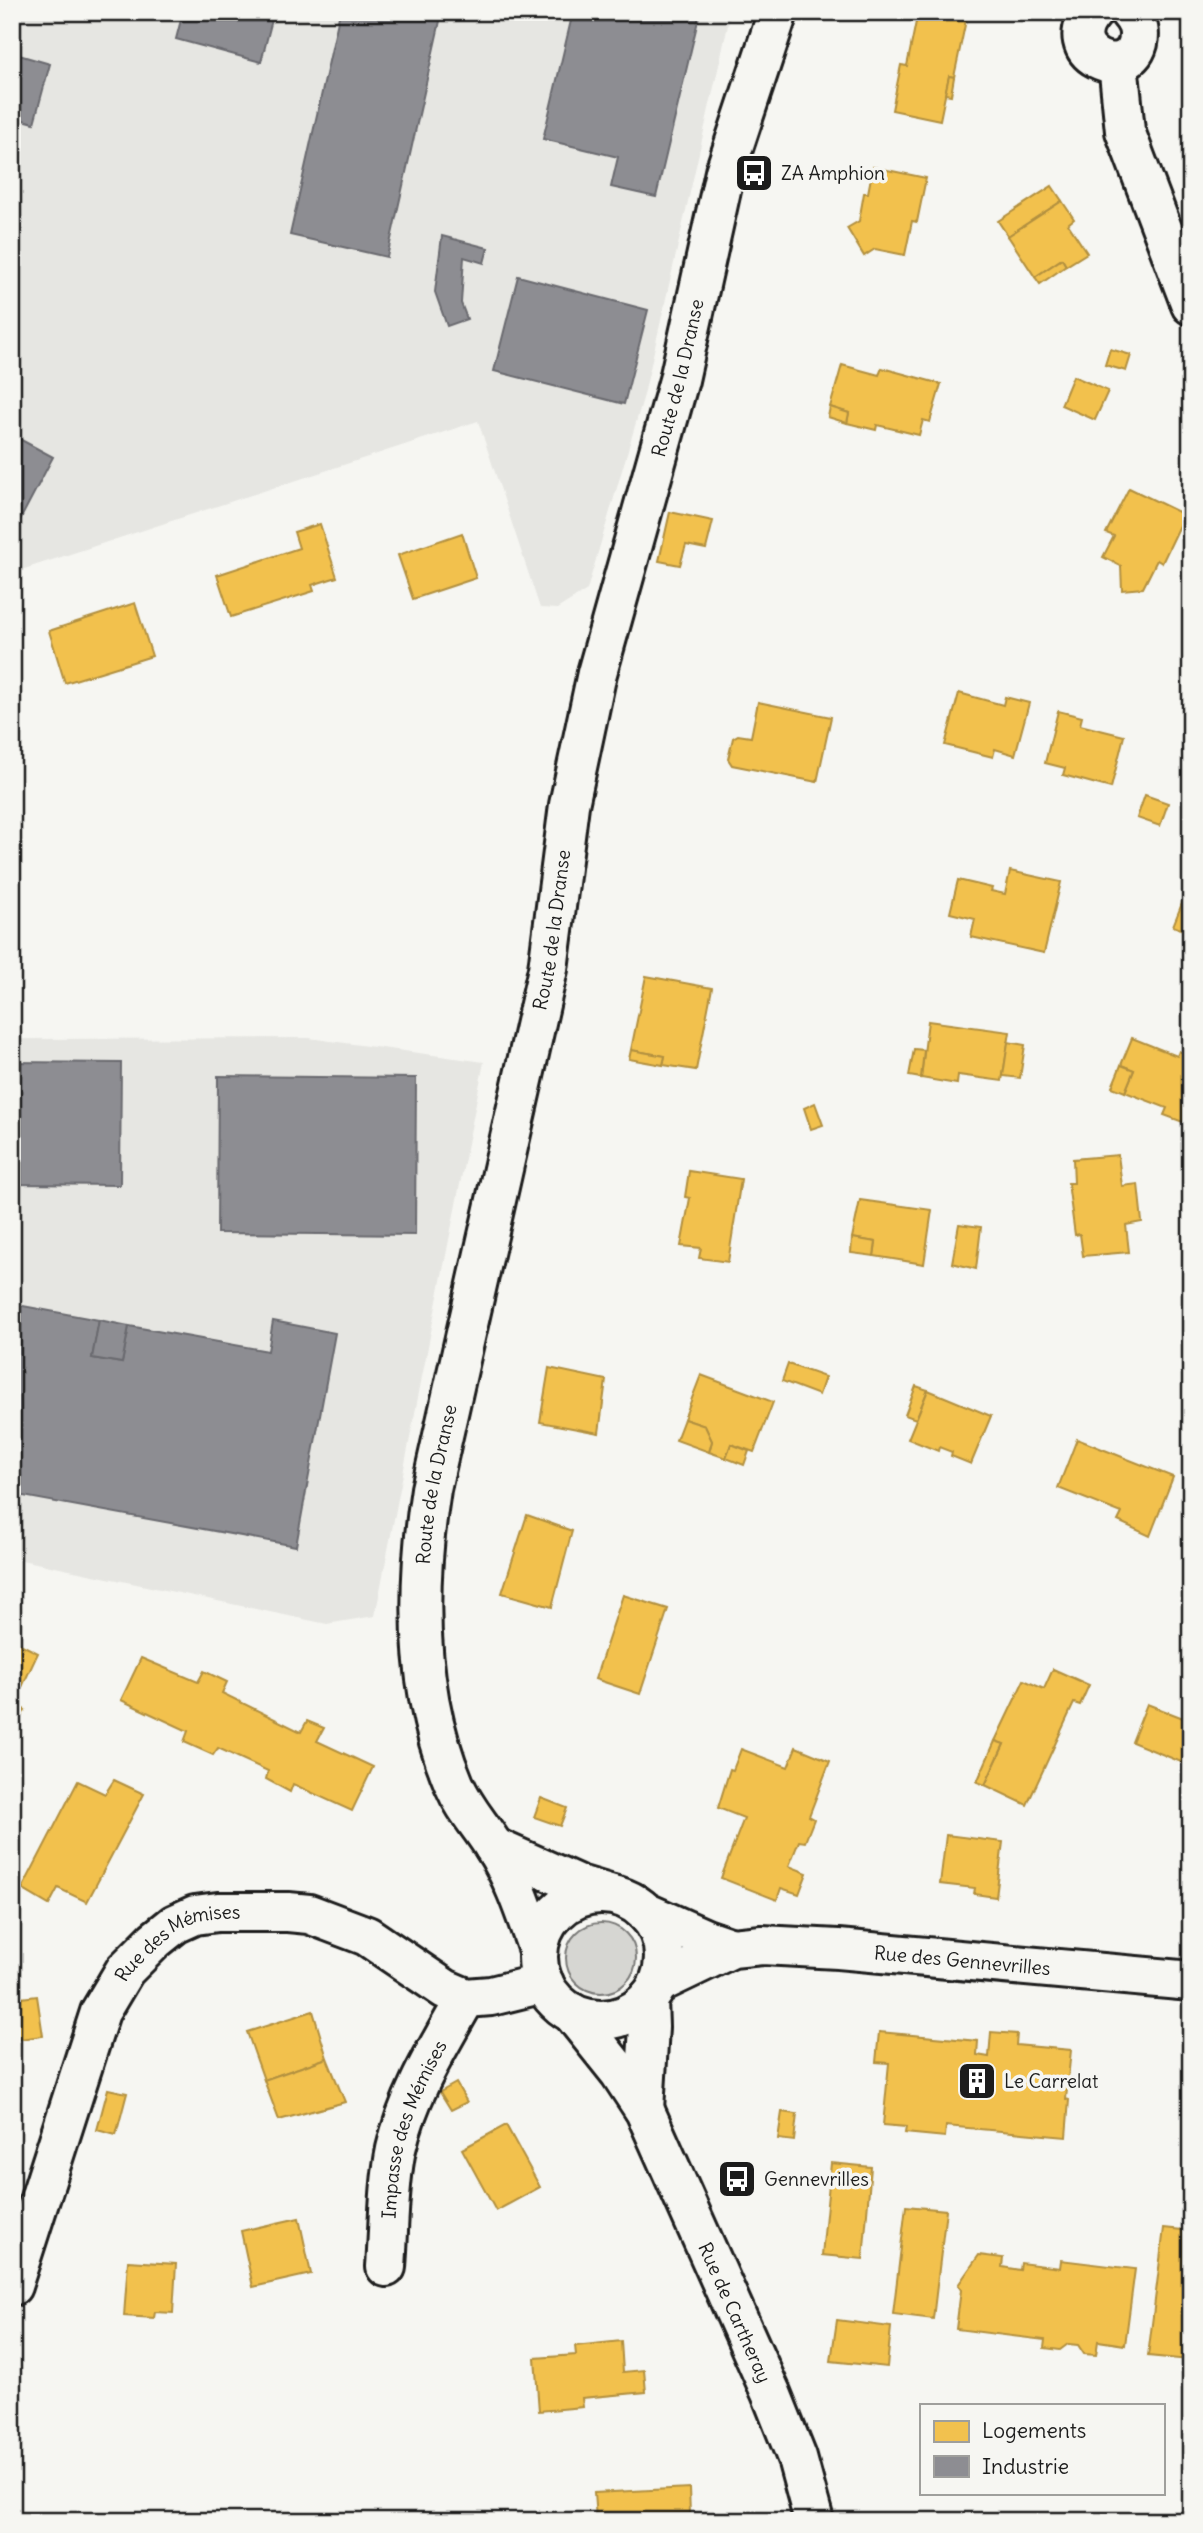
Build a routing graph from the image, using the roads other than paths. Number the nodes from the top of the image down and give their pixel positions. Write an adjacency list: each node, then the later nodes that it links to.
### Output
1 (778, 12): 6 (street, Route de la Dranse)
2 (1092, 12): 4 (street)
3 (1144, 15): 4 (street)
4 (1118, 63): 5 (street)
5 (1191, 305)
6 (494, 1847): 7 (street, Route de la Dranse); 10 (street, Route de la Dranse)
7 (609, 1895): 8 (street); 10 (street)
8 (645, 1912): 9 (street, Rue des Gennevrilles); 12 (street)
9 (732, 1948): 11 (street, Rue des Gennevrilles); 12 (street, Rue des Gennevrilles)
10 (541, 1966): 13 (street); 14 (street)
11 (1191, 1982)
12 (653, 1991): 14 (street); 15 (street, Rue de Cartheray)
13 (466, 1998): 16 (street, Impasse des Mémises); 17 (street, Rue des Mémises)
14 (572, 2013): 15 (street, Rue de Cartheray)
15 (644, 2109): 18 (street, Rue de Cartheray)
16 (386, 2267)
17 (12, 2286)
18 (814, 2521)

